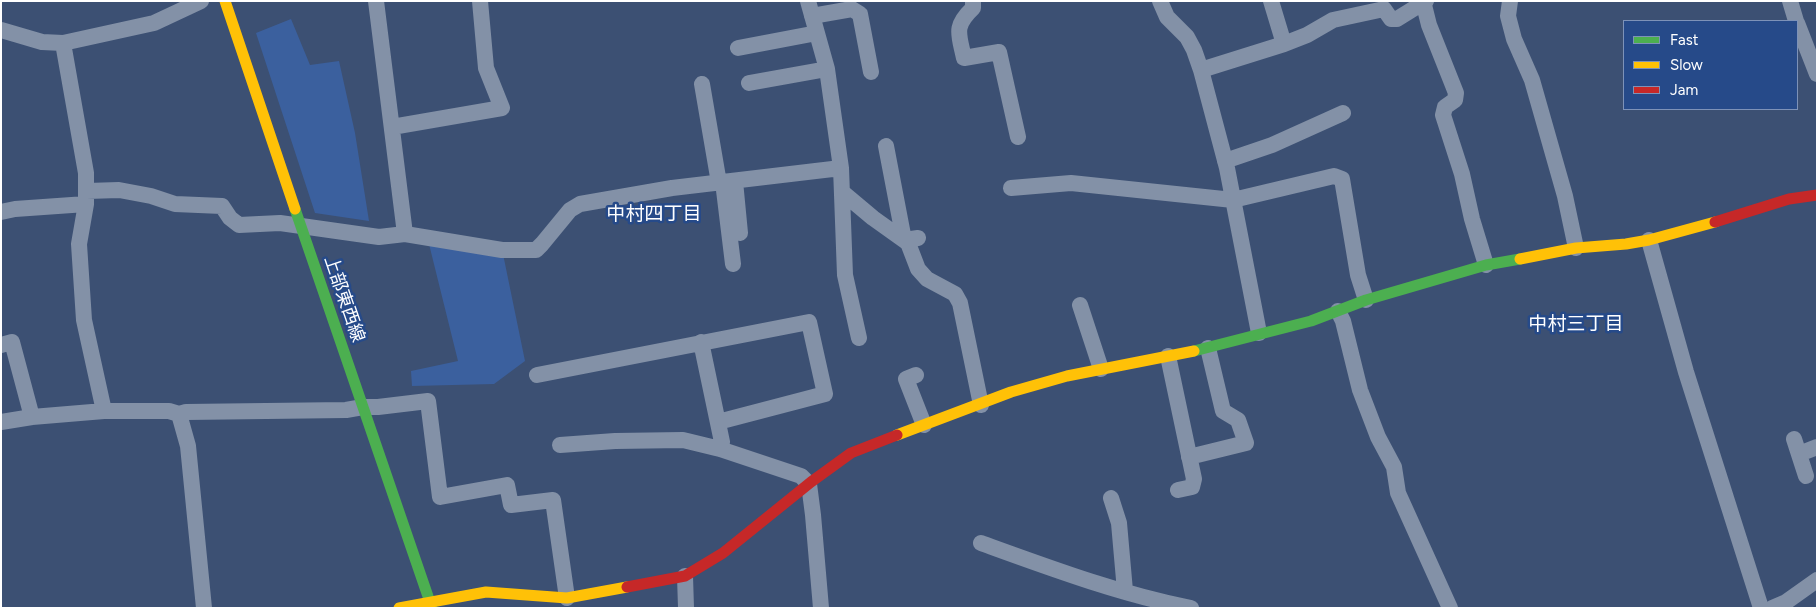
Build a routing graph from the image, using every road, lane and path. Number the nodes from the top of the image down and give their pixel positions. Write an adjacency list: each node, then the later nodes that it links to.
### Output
1 (201, 1): 16 (street)
2 (225, 1): 38 (street, 上部東西線)
3 (376, 1): 26 (street)
4 (480, 1): 26 (street)
5 (973, 1): 27 (street)
6 (1160, 1): 20 (street)
7 (1271, 1): 17 (street)
8 (1510, 1): 42 (street)
9 (1790, 1): 12 (street)
10 (1424, 2): 17 (street); 44 (street)
11 (810, 9): 15 (street); 21 (street)
12 (1795, 20)
13 (1798, 27): 22 (street)
14 (1, 30): 16 (street)
15 (817, 33): 18 (street); 19 (street)
16 (63, 43): 35 (street)
17 (1284, 44): 20 (street)
18 (738, 48)
19 (827, 69): 23 (street); 30 (street)
20 (1201, 70): 29 (street)
21 (871, 72)
22 (1817, 74)
23 (749, 83)
24 (702, 84): 31 (street)
25 (1343, 112): 29 (street)
26 (392, 127): 39 (street)
27 (1018, 137)
28 (886, 146): 40 (street)
29 (1225, 161): 36 (street)
30 (841, 168): 31 (street); 33 (street)
31 (726, 182): 39 (street); 43 (street)
32 (1011, 188): 36 (street)
33 (842, 192): 40 (street); 49 (street)
34 (1817, 195): 41 (street)
35 (87, 197): 37 (street); 38 (street); 59 (street)
36 (1233, 200): 45 (street); 48 (street)
37 (1, 212)
38 (300, 225): 39 (street); 58 (street, 上部東西線)
39 (405, 234)
40 (911, 239): 57 (street)
41 (1649, 240): 42 (street); 85 (street)
42 (1576, 248): 44 (street)
43 (738, 263)
44 (1486, 265): 45 (street)
45 (1366, 300): 47 (street)
46 (1080, 305): 54 (street)
47 (1338, 311): 48 (street); 84 (street)
48 (1259, 333): 52 (street)
49 (859, 338)
50 (701, 342): 55 (street); 63 (street); 63 (street)
51 (1, 344): 61 (street)
52 (1208, 348): 53 (street); 68 (street)
53 (1168, 356): 54 (street); 68 (street)
54 (1102, 369): 57 (street)
55 (537, 374)
56 (916, 374): 64 (street)
57 (981, 405): 64 (street)
58 (363, 406): 60 (street); 76 (street); 78 (street, 上部東西線)
59 (104, 411): 60 (street); 61 (street)
60 (178, 414): 80 (street)
61 (32, 417): 62 (street)
62 (1, 422)
63 (718, 422): 67 (street)
64 (924, 425): 70 (street)
65 (560, 445): 67 (street)
66 (1817, 447): 69 (street)
67 (720, 449): 70 (street)
68 (1189, 458): 71 (street)
69 (1806, 476)
70 (809, 484): 74 (street); 83 (street)
71 (1178, 490)
72 (1111, 498): 77 (street)
73 (982, 543): 77 (street)
74 (685, 576): 76 (street); 82 (street)
75 (1817, 580): 86 (street)
76 (567, 598): 78 (street)
77 (1130, 598): 79 (street)
78 (432, 605): 81 (street)
79 (1183, 607)
80 (204, 608)
81 (399, 608)
82 (686, 608)
83 (821, 608)
84 (1450, 608)
85 (1761, 608)
86 (1772, 608)

